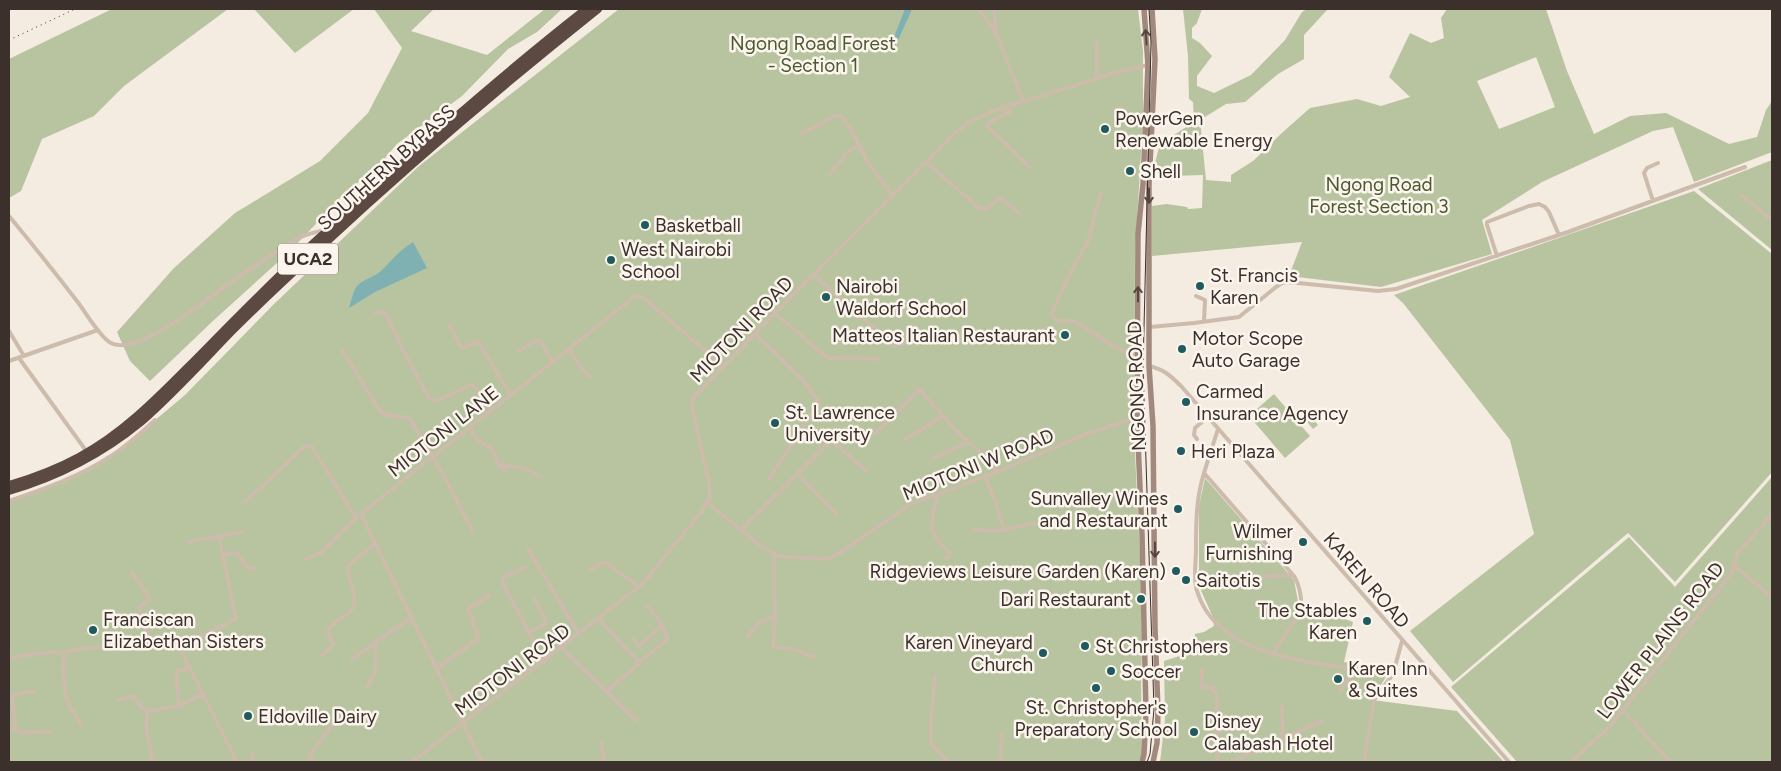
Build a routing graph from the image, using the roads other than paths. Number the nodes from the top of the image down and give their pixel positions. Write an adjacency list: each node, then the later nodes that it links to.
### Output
1 (586, 9): 27 (highway, SOUTHERN BYPASS / UCA2)
2 (598, 9): 80 (highway, SOUTHERN BYPASS / UCA2)
3 (979, 9): 7 (street)
4 (994, 9): 7 (street)
5 (1144, 9): 9 (main road, NGONG ROAD, one-way to 5)
6 (1152, 9): 30 (main road, NGONG ROAD, one-way to 30)
7 (998, 36): 11 (street)
8 (1097, 41): 10 (street)
9 (1148, 65): 10 (street, MIOTONI ROAD); 31 (main road, NGONG ROAD)
10 (1097, 79): 11 (street, MIOTONI ROAD)
11 (1023, 101): 12 (street, MIOTONI ROAD)
12 (1009, 106): 15 (street, MIOTONI ROAD); 17 (street)
13 (801, 134): 14 (street)
14 (858, 145): 19 (street); 21 (street)
15 (926, 162): 21 (street, MIOTONI ROAD); 24 (street)
16 (1658, 163): 23 (street)
17 (1030, 167)
18 (1745, 167): 23 (street)
19 (830, 174)
20 (1101, 193): 48 (street)
21 (892, 196): 32 (street, MIOTONI ROAD)
22 (1742, 196): 26 (street)
23 (1653, 201): 28 (street)
24 (1020, 214)
25 (9, 216): 39 (street)
26 (1772, 220)
27 (331, 228): 39 (street); 67 (highway, SOUTHERN BYPASS / UCA2)
28 (1559, 235): 29 (street); 29 (street)
29 (1497, 256): 36 (street)
30 (1149, 261): 31 (main road); 38 (main road, NGONG ROAD)
31 (1138, 263): 48 (main road, NGONG ROAD, one-way to 31)
32 (814, 275): 34 (street, MIOTONI ROAD); 42 (street)
33 (1196, 296): 36 (street)
34 (775, 313): 41 (street, MIOTONI ROAD); 49 (street)
35 (376, 314): 56 (street)
36 (1204, 321): 38 (street)
37 (449, 324): 55 (street)
38 (1150, 327): 53 (main road, NGONG ROAD)
39 (98, 330): 46 (street)
40 (9, 331): 46 (street)
41 (755, 334): 52 (street, MIOTONI ROAD); 78 (street)
42 (920, 336)
43 (342, 350): 68 (street)
44 (570, 350): 51 (street, MIOTONI LANE); 52 (street, MIOTONI LANE); 54 (street)
45 (518, 351): 51 (street)
46 (24, 356): 47 (street)
47 (19, 358): 50 (street); 67 (street)
48 (1138, 358): 59 (main road, NGONG ROAD)
49 (878, 359)
50 (9, 362)
51 (553, 362): 55 (street, MIOTONI LANE)
52 (723, 366): 84 (street, MIOTONI ROAD)
53 (1149, 366): 57 (street, KAREN ROAD); 138 (main road, NGONG ROAD, one-way to 138)
54 (590, 377)
55 (511, 396): 56 (street, MIOTONI LANE)
56 (493, 411): 61 (street, MIOTONI LANE)
57 (1206, 415): 62 (street, KAREN ROAD); 64 (street)
58 (943, 416): 63 (street); 65 (street); 66 (street)
59 (1137, 418): 73 (street, MIOTONI W ROAD); 141 (main road, NGONG ROAD)
60 (155, 420): 82 (street)
61 (468, 428): 68 (street, MIOTONI LANE); 70 (street)
62 (1218, 429): 74 (street); 124 (street, KAREN ROAD)
63 (875, 434)
64 (1197, 439)
65 (904, 440)
66 (968, 442): 69 (street); 73 (street)
67 (87, 452): 79 (highway, SOUTHERN BYPASS / UCA2)
68 (433, 457): 86 (street, MIOTONI LANE); 94 (street)
69 (932, 459)
70 (498, 464): 71 (street); 76 (street)
71 (504, 471)
72 (867, 471): 75 (street)
73 (997, 472): 77 (street, MIOTONI W ROAD)
74 (1204, 473): 109 (street); 129 (street)
75 (798, 474): 85 (street); 91 (street)
76 (541, 477)
77 (985, 477): 81 (street, MIOTONI W ROAD); 92 (street)
78 (768, 480)
79 (9, 485)
80 (9, 491)
81 (938, 494): 99 (street, MIOTONI W ROAD); 101 (street)
82 (9, 501)
83 (245, 502): 88 (street)
84 (708, 504): 91 (street, MIOTONI W ROAD); 110 (street, MIOTONI ROAD)
85 (836, 513)
86 (361, 514): 88 (street, MIOTONI LANE); 97 (street)
87 (1772, 514): 103 (street)
88 (356, 518): 102 (street, MIOTONI LANE)
89 (1034, 523): 92 (street)
90 (974, 529): 92 (street)
91 (740, 530): 99 (street, MIOTONI W ROAD)
92 (1004, 530)
93 (241, 532): 95 (street)
94 (473, 532)
95 (219, 537): 96 (street); 100 (street)
96 (188, 542)
97 (375, 543): 115 (street); 130 (street)
98 (528, 548): 120 (street)
99 (774, 554): 116 (street)
100 (222, 555): 105 (street); 126 (street)
101 (946, 558)
102 (304, 560)
103 (1734, 566): 112 (street, LOWER PLAINS ROAD); 154 (street, LOWER PLAINS ROAD)
104 (526, 567): 119 (street)
105 (254, 569)
106 (590, 570): 110 (street)
107 (132, 572): 123 (street)
108 (1244, 572): 109 (street)
109 (1293, 574): 129 (street)
110 (639, 587): 117 (street, MIOTONI ROAD)
111 (489, 595): 137 (street)
112 (1772, 597)
113 (535, 599): 119 (street)
114 (646, 605): 118 (street)
115 (412, 617): 125 (street); 137 (street)
116 (774, 617): 121 (street); 131 (street)
117 (598, 619): 120 (street, MIOTONI ROAD); 135 (street)
118 (662, 626): 122 (street); 135 (street)
119 (529, 632): 134 (street)
120 (579, 634): 127 (street, MIOTONI ROAD)
121 (747, 637)
122 (634, 639)
123 (150, 640): 126 (street); 128 (street)
124 (1402, 641): 142 (street); 184 (street, KAREN ROAD)
125 (375, 643): 133 (street); 144 (street)
126 (179, 647): 136 (street)
127 (562, 648): 134 (street, MIOTONI ROAD); 145 (street)
128 (64, 652): 132 (street); 160 (street)
129 (1272, 654): 139 (street)
130 (322, 655)
131 (814, 657)
132 (9, 658)
133 (352, 659)
134 (544, 662): 159 (street, MIOTONI ROAD)
135 (640, 663): 145 (street)
136 (190, 666): 148 (street); 152 (street)
137 (437, 668): 159 (street)
138 (1157, 668): 141 (main road); 149 (main road, NGONG ROAD)
139 (1356, 669): 142 (street); 146 (street)
140 (1202, 670): 164 (street)
141 (1144, 671): 151 (main road, NGONG ROAD)
142 (1393, 674): 183 (street)
143 (935, 677): 177 (street)
144 (366, 688)
145 (607, 690): 156 (street)
146 (1340, 690)
147 (34, 691): 161 (street)
148 (203, 694): 152 (street); 171 (street)
149 (1158, 698): 151 (main road); 180 (main road, NGONG ROAD)
150 (119, 700): 155 (street)
151 (1145, 700): 179 (main road, NGONG ROAD)
152 (179, 706): 155 (street)
153 (1282, 706): 167 (street)
154 (1623, 710): 185 (street, LOWER PLAINS ROAD); 186 (street)
155 (148, 711): 170 (street)
156 (636, 720)
157 (1322, 721): 167 (street)
158 (334, 722): 173 (street)
159 (463, 723): 174 (street, MIOTONI ROAD); 175 (street)
160 (81, 724)
161 (16, 729): 163 (street); 165 (street)
162 (1234, 729): 164 (street)
163 (9, 730)
164 (1217, 730): 181 (street)
165 (51, 731)
166 (1002, 733): 178 (street)
167 (1283, 739): 182 (street)
168 (601, 743): 176 (street)
169 (252, 754): 172 (street)
170 (153, 762)
171 (237, 762)
172 (254, 762)
173 (312, 762)
174 (412, 762)
175 (482, 762)
176 (600, 762)
177 (948, 762)
178 (1000, 762)
179 (1142, 762)
180 (1153, 762)
181 (1217, 762)
182 (1231, 762)
183 (1364, 762)
184 (1509, 762)
185 (1571, 762)
186 (1670, 762)

